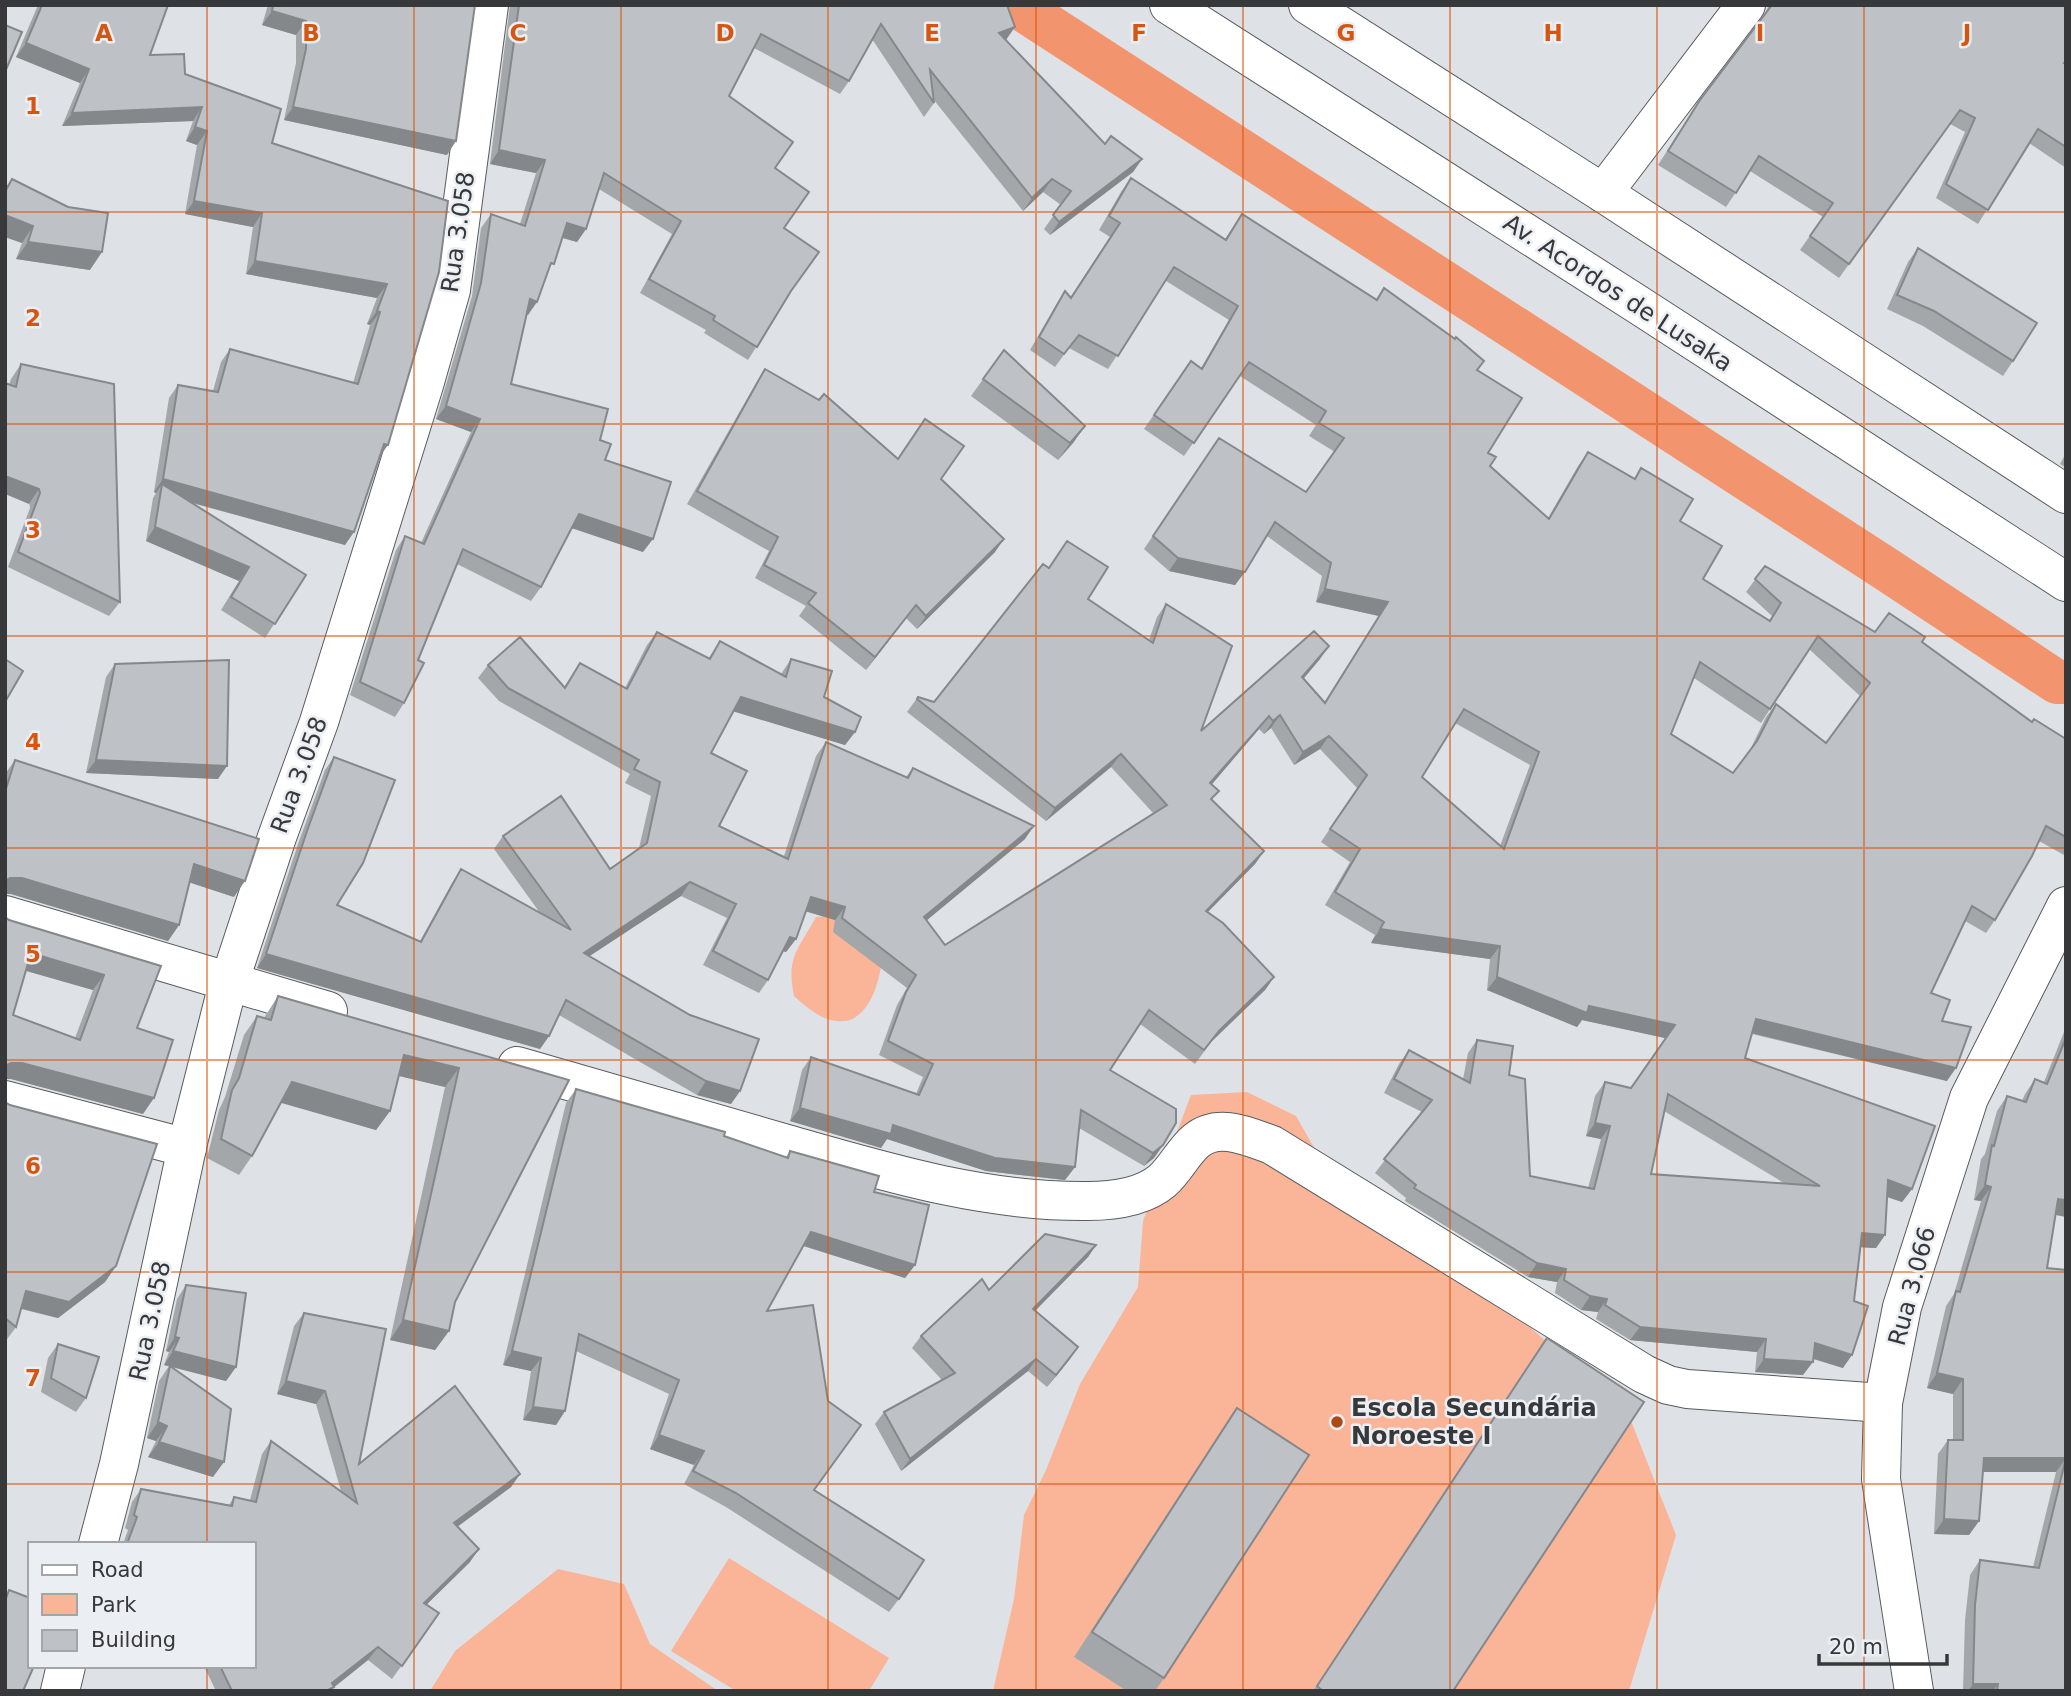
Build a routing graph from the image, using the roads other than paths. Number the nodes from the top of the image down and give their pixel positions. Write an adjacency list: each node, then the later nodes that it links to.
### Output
1 (489, 5): 10 (street, Rua 3.058)
2 (1170, 5): 7 (street, Av. Acordos de Lusaka)
3 (1308, 5): 5 (street)
4 (1746, 5): 5 (street)
5 (1603, 193): 6 (street)
6 (2066, 494)
7 (2066, 582)
8 (2066, 906): 15 (street, Rua 3.066)
9 (5, 915): 10 (street)
10 (229, 982): 11 (street); 14 (street, Rua 3.058)
11 (362, 1021)
12 (481, 1055): 15 (street)
13 (5, 1100): 14 (street)
14 (187, 1148): 16 (street, Rua 3.058)
15 (1883, 1404): 19 (street, Rua 3.066)
16 (99, 1542)
17 (66, 1668): 18 (street)
18 (60, 1691)
19 (1914, 1691)

